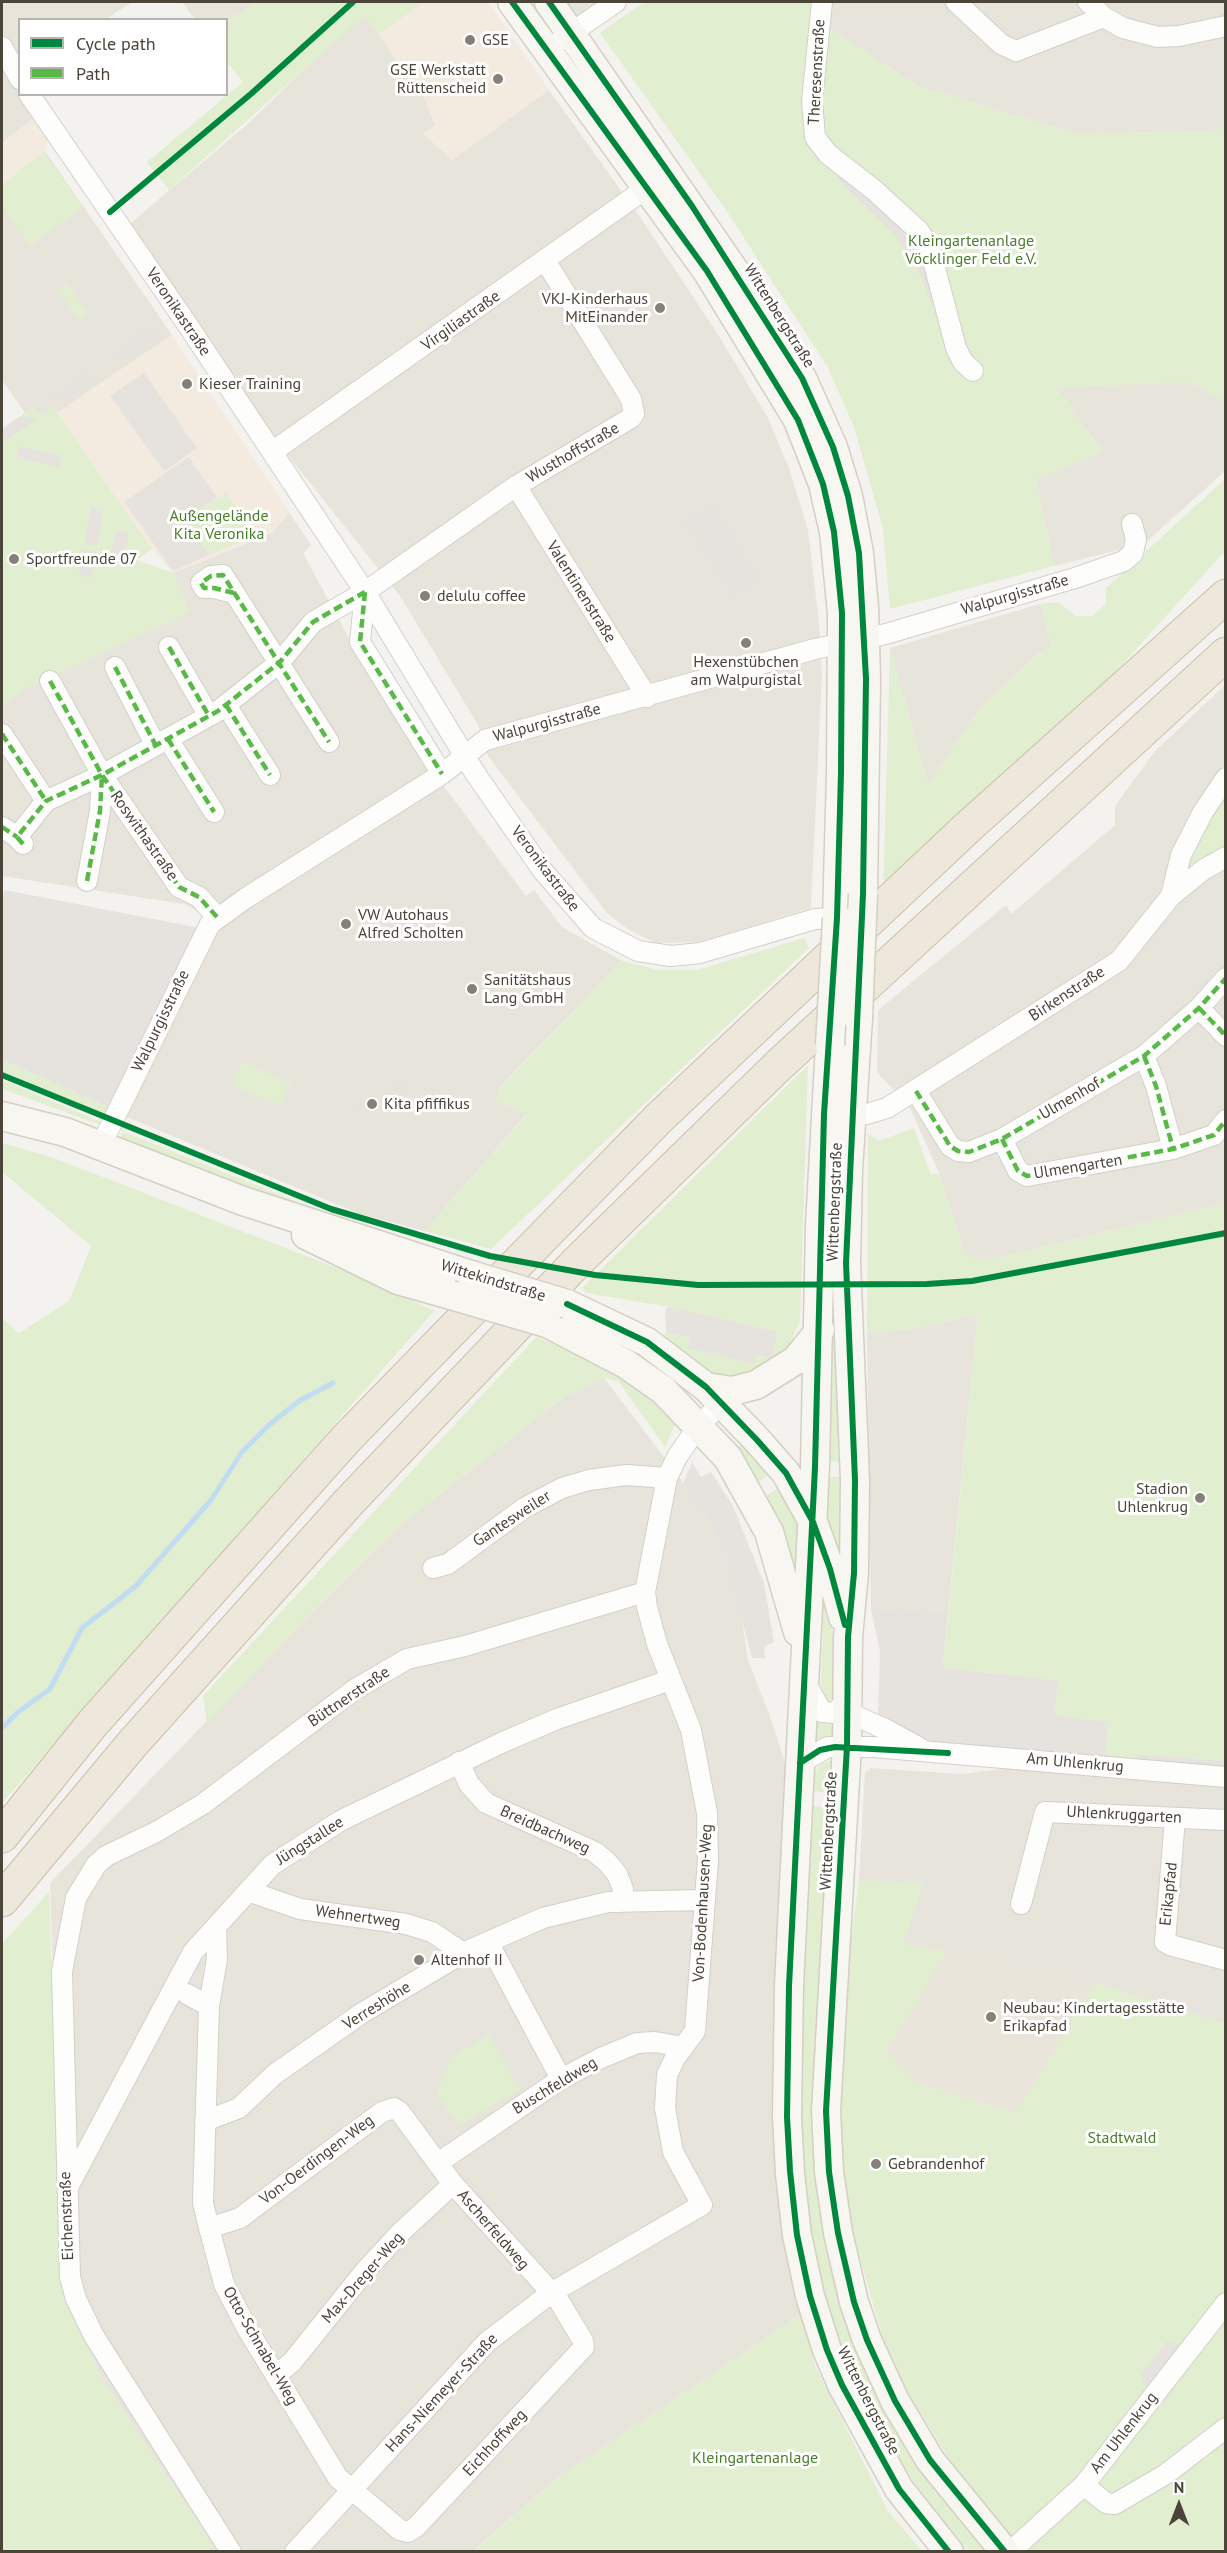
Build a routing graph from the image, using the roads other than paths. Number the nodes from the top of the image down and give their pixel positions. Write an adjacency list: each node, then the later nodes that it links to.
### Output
1 (512, 2): 11 (main road, Wittenbergstraße)
2 (549, 2): 9 (main road, Wittenbergstraße)
3 (616, 2): 9 (street)
4 (822, 2): 16 (street, Theresenstraße)
5 (956, 2): 7 (street)
6 (1088, 2): 7 (street)
7 (1104, 17): 8 (street)
8 (1226, 26)
9 (570, 34): 11 (street); 23 (main road, Wittenbergstraße)
10 (2, 47): 12 (street)
11 (547, 50): 14 (main road, Wittenbergstraße)
12 (18, 75)
13 (30, 96): 17 (street, Veronikastraße)
14 (648, 187): 15 (street, Virgiliastraße); 23 (main road, Wittenbergstraße)
15 (546, 262): 17 (street, Virgiliastraße); 18 (street, Wusthoffstraße)
16 (973, 371)
17 (273, 452): 20 (street, Veronikastraße)
18 (516, 486): 20 (street, Wusthoffstraße); 29 (street, Valentinenstraße)
19 (1132, 524): 23 (street, Walpurgisstraße)
20 (365, 592): 26 (street, Roswithastraße); 35 (street, Veronikastraße); 36 (street)
21 (234, 593): 26 (street)
22 (1226, 596): 79 (highway)
23 (853, 640): 29 (street, Walpurgisstraße); 47 (main road, Wittenbergstraße); 53 (main road, Wittenbergstraße, bridge)
24 (169, 647): 31 (street)
25 (1226, 654): 82 (highway)
26 (280, 662): 30 (street, Roswithastraße); 34 (street)
27 (115, 667): 33 (street)
28 (50, 681): 37 (street, Roswithastraße)
29 (647, 697): 35 (street, Walpurgisstraße)
30 (226, 705): 31 (street, Roswithastraße); 38 (street)
31 (209, 716): 33 (street, Roswithastraße)
32 (2, 734): 40 (street)
33 (162, 741): 37 (street, Roswithastraße); 41 (street)
34 (330, 742)
35 (463, 756): 36 (street, Walpurgisstraße); 47 (street, Veronikastraße)
36 (442, 774): 46 (street, Walpurgisstraße)
37 (102, 775): 40 (street, Roswithastraße); 44 (street, Roswithastraße); 46 (street, Roswithastraße)
38 (270, 775)
39 (1226, 778): 45 (street, Birkenstraße)
40 (46, 801): 42 (street, Roswithastraße)
41 (214, 812)
42 (14, 836)
43 (1226, 857): 45 (street)
44 (87, 881)
45 (1171, 896): 52 (street, Birkenstraße)
46 (217, 917): 57 (street, Walpurgisstraße)
47 (837, 918): 53 (main road, Wittenbergstraße, bridge)
48 (1226, 978): 49 (street, Ulmenhof)
49 (1199, 1008): 50 (street); 51 (street, Ulmenhof)
50 (1226, 1036)
51 (1144, 1056): 56 (street, Ulmenhof); 58 (street)
52 (916, 1091): 53 (street, Birkenstraße); 56 (street, Ulmenhof)
53 (838, 1114): 61 (main road, Wittenbergstraße); 68 (main road, Wittenbergstraße)
54 (2, 1116): 57 (main road, Wittekindstraße)
55 (1226, 1120): 58 (street, Ulmengarten)
56 (1002, 1139): 58 (street, Ulmengarten)
57 (101, 1145): 59 (main road, Wittekindstraße)
58 (1173, 1149)
59 (243, 1201): 60 (main road, Wittekindstraße, bridge); 60 (main road, Wittekindstraße, bridge)
60 (557, 1313): 62 (main road, Wittekindstraße); 63 (main road, Wittekindstraße)
61 (820, 1330): 62 (main road); 65 (main road, Wittenbergstraße)
62 (714, 1395): 63 (street); 65 (main road, Wittekindstraße)
63 (699, 1425): 64 (street, Von-Bodenhausen-Weg); 69 (main road, Wittekindstraße)
64 (667, 1478): 66 (street, Gantesweiler); 67 (street, Von-Bodenhausen-Weg)
65 (813, 1522): 68 (main road, Wittekindstraße); 69 (main road, Wittenbergstraße)
66 (433, 1568)
67 (645, 1592): 70 (street, Von-Bodenhausen-Weg); 80 (street, Büttnerstraße)
68 (848, 1637): 71 (main road, Wittenbergstraße)
69 (805, 1672): 71 (street); 75 (main road, Wittenbergstraße)
70 (670, 1680): 74 (street, Jüngstallee); 83 (street, Von-Bodenhausen-Weg)
71 (847, 1704): 72 (main road, Wittenbergstraße); 73 (street, Am Uhlenkrug)
72 (847, 1746): 73 (street, Am Uhlenkrug); 75 (street, Am Uhlenkrug); 109 (main road, Wittenbergstraße)
73 (925, 1751): 76 (street, Am Uhlenkrug)
74 (459, 1762): 81 (street, Jüngstallee); 84 (street, Breidbachweg)
75 (800, 1763): 108 (main road, Wittenbergstraße)
76 (1226, 1777)
77 (1175, 1818): 78 (street, Uhlenkruggarten); 85 (street, Uhlenkruggarten); 89 (street, Erikapfad)
78 (1226, 1820)
79 (2, 1836)
80 (113, 1851): 97 (street, Eichenstraße)
81 (248, 1892): 86 (street, Jüngstallee); 88 (street, Wehnertweg)
82 (2, 1900)
83 (705, 1900): 84 (street, Verreshöhe); 92 (street, Von-Bodenhausen-Weg)
84 (621, 1902): 87 (street, Verreshöhe)
85 (1021, 1904)
86 (216, 1927): 91 (street, Otto-Schnabel-Weg); 97 (street, Jüngstallee)
87 (488, 1942): 88 (street, Verreshöhe); 93 (street)
88 (463, 1953): 94 (street, Verreshöhe)
89 (1226, 1960)
90 (187, 1994): 91 (street)
91 (208, 2006): 94 (street, Otto-Schnabel-Weg)
92 (683, 2048): 93 (street, Buschfeldweg); 98 (street, Von-Bodenhausen-Weg)
93 (561, 2079): 95 (street, Buschfeldweg)
94 (206, 2121): 99 (street, Otto-Schnabel-Weg)
95 (438, 2163): 96 (street, Ascherfeldweg); 99 (street, Von-Oerdingen-Weg)
96 (453, 2184): 100 (street, Ascherfeldweg); 102 (street, Max-Dreger-Weg)
97 (66, 2190): 106 (street, Eichenstraße)
98 (702, 2205): 100 (street, Hans-Niemeyer-Straße)
99 (209, 2228): 102 (street, Otto-Schnabel-Weg)
100 (551, 2293): 105 (street, Hans-Niemeyer-Straße); 105 (street, Eichhoffweg)
101 (1226, 2303): 104 (street, Am Uhlenkrug)
102 (276, 2375): 105 (street, Otto-Schnabel-Weg)
103 (1226, 2428): 104 (street)
104 (1084, 2485): 110 (street, Am Uhlenkrug)
105 (353, 2490): 107 (street, Hans-Niemeyer-Straße)
106 (231, 2552)
107 (296, 2552)
108 (950, 2552)
109 (1005, 2552)
110 (1010, 2552)

